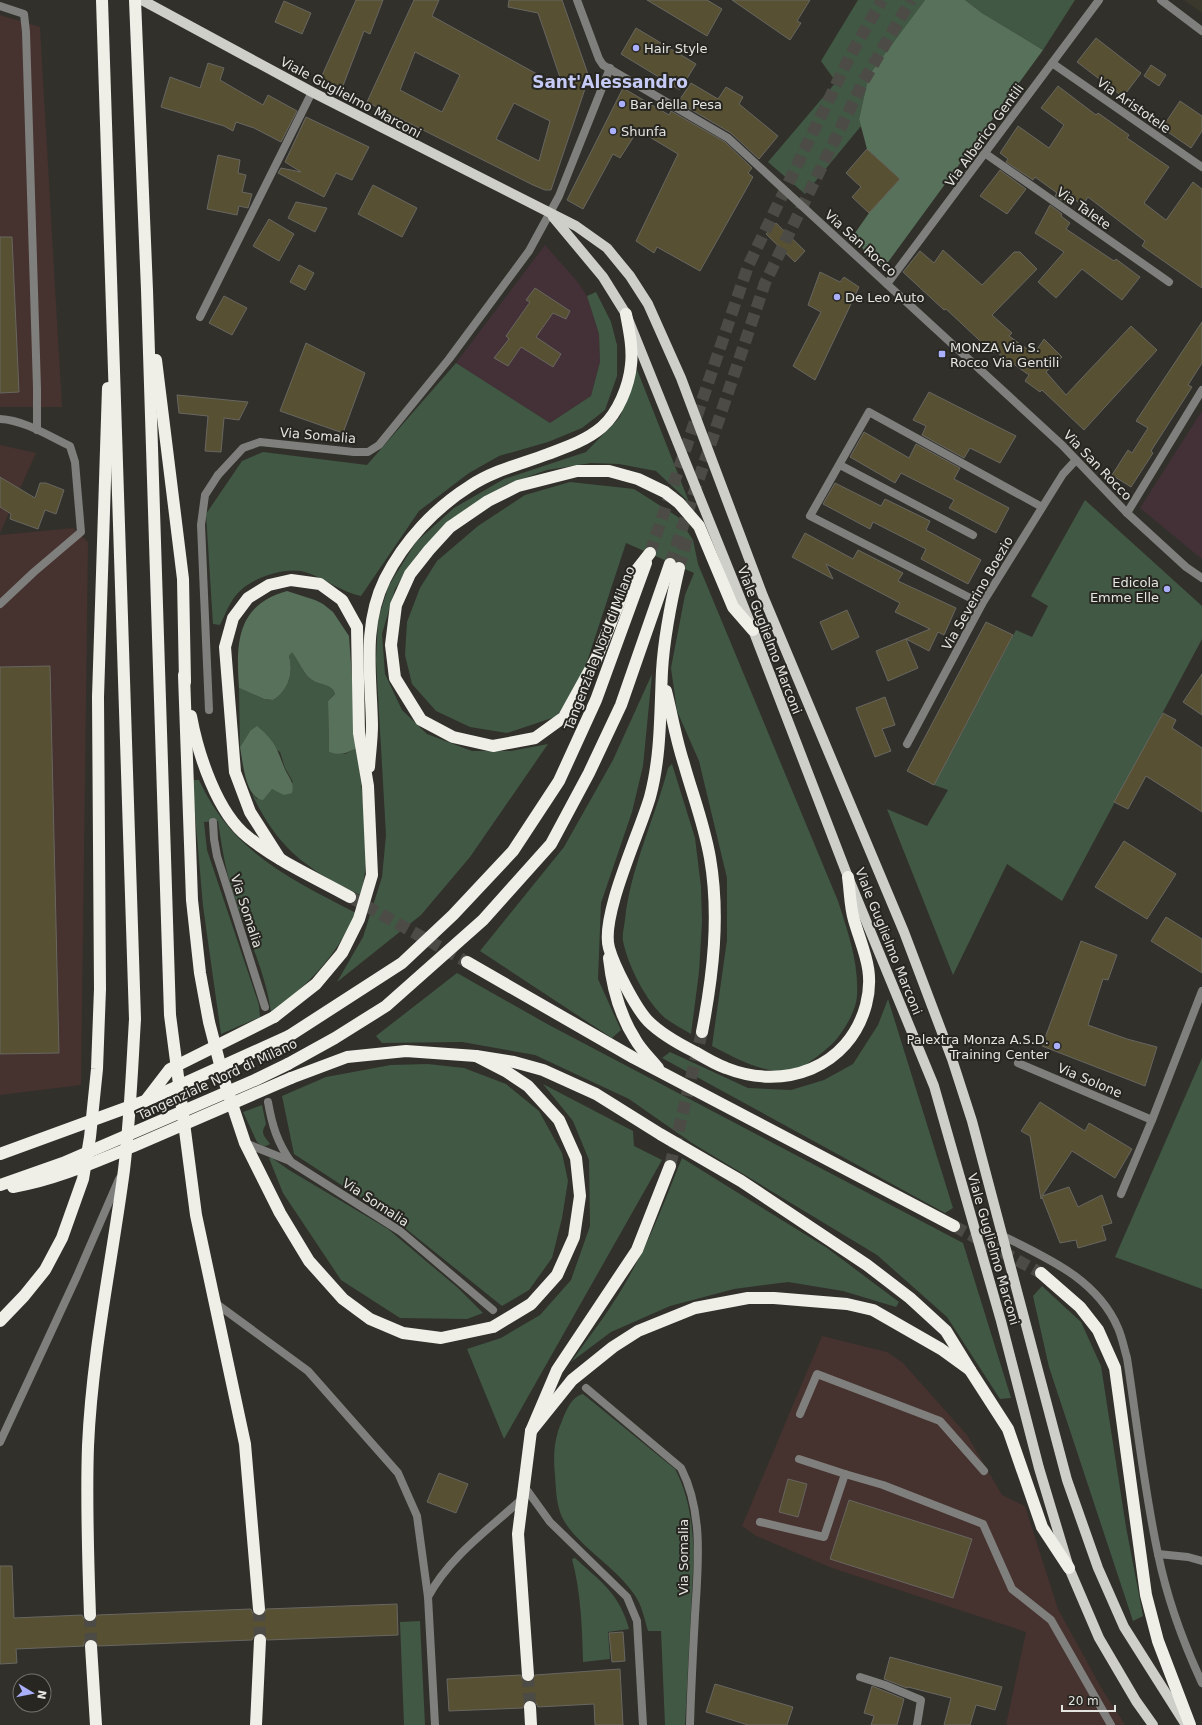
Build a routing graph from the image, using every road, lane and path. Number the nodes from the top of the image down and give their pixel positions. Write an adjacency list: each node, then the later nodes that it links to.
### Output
1 (102, 0): 15 (highway)
2 (135, 0): 18 (highway)
3 (142, 0): 11 (main road, Viale Guglielmo Marconi)
4 (577, 0): 10 (street, Via San Rocco)
5 (1099, 0): 9 (street, Via Alberico Gentili)
6 (1160, 0): 8 (street)
7 (0, 6): 23 (street)
8 (1202, 31)
9 (1052, 63): 12 (street, Via Alberico Gentili); 13 (street, Via Aristotele)
10 (610, 68): 14 (street, Via Somalia); 17 (street, Via San Rocco)
11 (312, 92): 14 (main road, Viale Guglielmo Marconi); 20 (street)
12 (986, 154): 16 (street, Via Talete); 17 (street, Via Alberico Gentili)
13 (1202, 167)
14 (550, 214): 19 (main road, Viale Guglielmo Marconi); 35 (street, Via Somalia); 62 (main road, Viale Guglielmo Marconi)
15 (111, 277): 57 (highway); 66 (highway)
16 (1169, 282)
17 (887, 284): 24 (street, Via San Rocco)
18 (147, 290): 34 (highway); 64 (highway)
19 (626, 314): 32 (main road, Viale Guglielmo Marconi); 37 (highway)
20 (200, 317)
21 (1202, 390): 27 (street, Via San Rocco)
22 (0, 420): 23 (street)
23 (37, 430): 30 (street)
24 (1076, 460): 26 (street, Via Severino Boezio); 27 (street, Via San Rocco)
25 (840, 465): 26 (street); 28 (street); 31 (street)
26 (1042, 507): 31 (street, Via Severino Boezio)
27 (1127, 513): 29 (street, Via San Rocco)
28 (974, 535)
29 (1202, 578)
30 (0, 604)
31 (982, 604): 36 (street, Via Severino Boezio)
32 (753, 630): 40 (main road, Viale Guglielmo Marconi); 50 (highway, Tangenziale Nord di Milano, bridge)
33 (662, 670): 42 (highway); 46 (highway); 58 (highway, Tangenziale Nord di Milano, bridge)
34 (184, 675): 39 (highway); 53 (highway)
35 (210, 710)
36 (907, 744)
37 (368, 786): 39 (highway); 50 (highway, bridge)
38 (213, 822): 45 (street, Via Somalia)
39 (280, 859): 41 (highway)
40 (848, 877): 42 (highway); 80 (main road, Viale Guglielmo Marconi)
41 (350, 897)
42 (608, 947): 49 (highway)
43 (467, 962): 49 (highway)
44 (1202, 991): 52 (street)
45 (265, 1006)
46 (702, 1032)
47 (476, 1056): 53 (highway); 59 (highway, bridge); 67 (highway)
48 (1018, 1063): 52 (street, Via Solone)
49 (662, 1072): 61 (highway)
50 (145, 1101): 54 (highway, Tangenziale Nord di Milano, bridge)
51 (268, 1102): 55 (street, Via Somalia)
52 (1152, 1120): 60 (street)
53 (245, 1143): 55 (street)
54 (0, 1154)
55 (291, 1162): 65 (street, Via Somalia)
56 (670, 1166): 70 (highway)
57 (124, 1169): 71 (street); 83 (highway)
58 (0, 1185)
59 (0, 1190)
60 (1121, 1194)
61 (954, 1226)
62 (1003, 1236): 78 (street, Viale Guglielmo Marconi); 99 (main road, Viale Guglielmo Marconi)
63 (1040, 1273): 100 (highway)
64 (214, 1302): 81 (street); 82 (highway)
65 (493, 1310)
66 (0, 1321)
67 (970, 1370): 70 (highway); 80 (highway)
68 (586, 1388): 95 (street, Via Somalia)
69 (800, 1414): 73 (street)
70 (531, 1431): 75 (highway)
71 (0, 1442)
72 (799, 1459): 74 (street)
73 (984, 1471)
74 (845, 1474): 77 (street); 97 (street)
75 (524, 1486): 76 (highway); 94 (street)
76 (522, 1499): 81 (street); 86 (highway)
77 (760, 1522)
78 (1158, 1554): 79 (street); 88 (street, Viale Guglielmo Marconi)
79 (1202, 1561)
80 (1069, 1568): 98 (main road, Viale Guglielmo Marconi)
81 (428, 1597): 92 (street)
82 (259, 1609)
83 (90, 1615)
84 (260, 1640): 91 (highway)
85 (91, 1646): 90 (highway)
86 (528, 1675)
87 (860, 1677): 96 (street)
88 (1202, 1683)
89 (530, 1707): 93 (highway)
90 (96, 1725)
91 (256, 1725)
92 (435, 1725)
93 (531, 1725)
94 (643, 1725)
95 (690, 1725)
96 (917, 1725)
97 (1111, 1725)
98 (1153, 1725)
99 (1186, 1725)
100 (1190, 1725)

